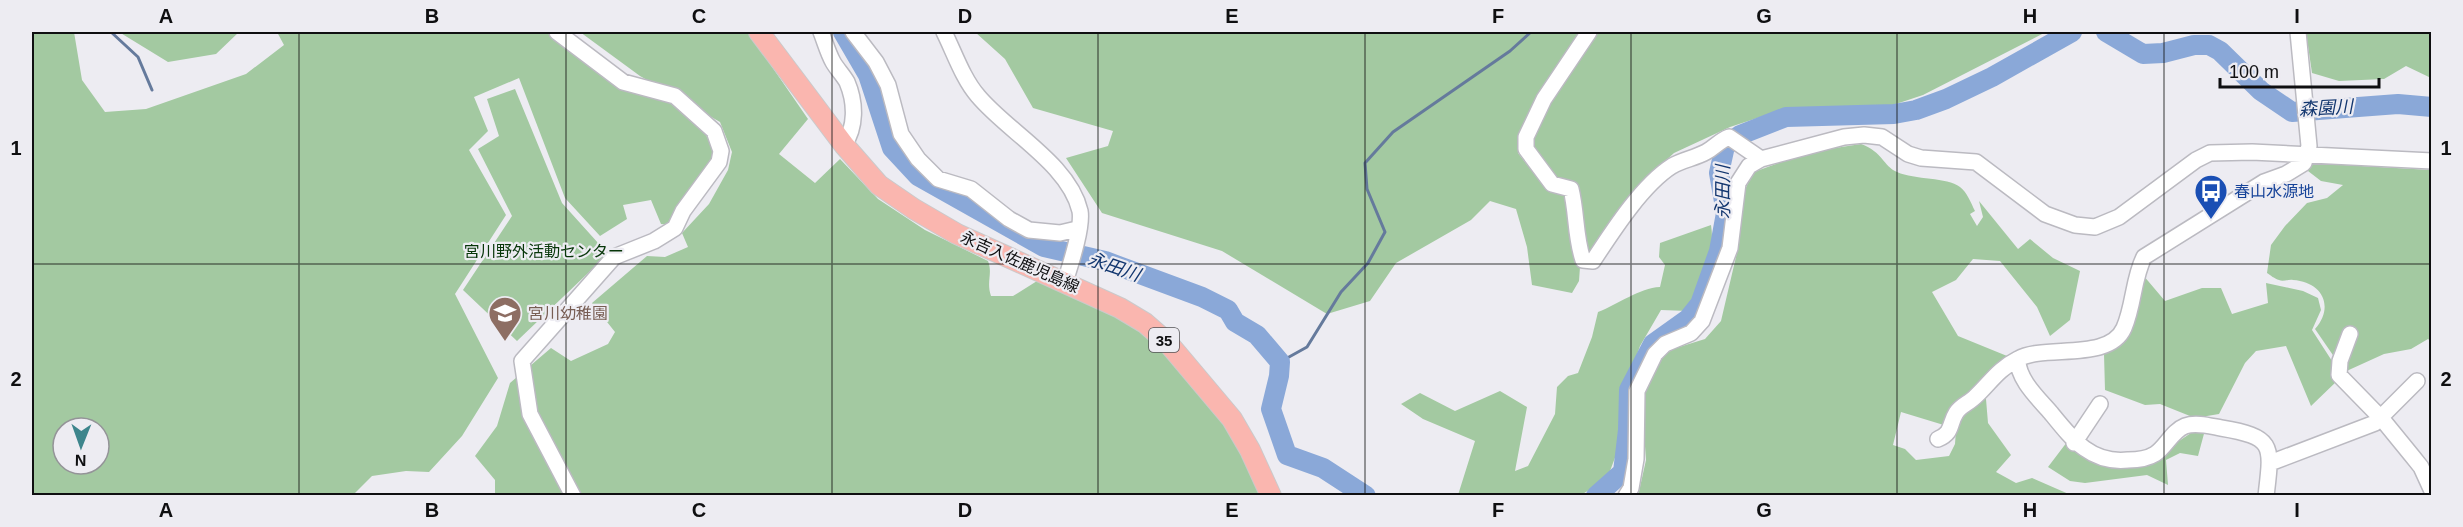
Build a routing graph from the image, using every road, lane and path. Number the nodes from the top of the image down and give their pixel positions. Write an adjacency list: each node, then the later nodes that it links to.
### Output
1 (557, 32): 23 (street)
2 (759, 32): 8 (main road, 永吉入佐鹿児島線 / 35)
3 (821, 32): 8 (street)
4 (854, 32): 12 (street)
5 (944, 32): 12 (street)
6 (1589, 32): 10 (street)
7 (2298, 32): 9 (street)
8 (844, 145): 13 (main road, 永吉入佐鹿児島線 / 35)
9 (2306, 157): 10 (street); 11 (street); 15 (street)
10 (1761, 159): 25 (street)
11 (2432, 160)
12 (1077, 233): 13 (street)
13 (1067, 276): 24 (main road, 永吉入佐鹿児島線 / 35)
14 (2350, 334): 18 (street)
15 (2018, 359): 19 (street); 20 (street)
16 (2417, 381): 18 (street)
17 (2100, 404): 20 (street)
18 (2382, 419): 21 (street); 22 (street)
19 (1938, 439)
20 (2074, 443): 21 (street)
21 (2270, 463): 26 (street)
22 (2432, 492)
23 (573, 495)
24 (1270, 495)
25 (1626, 495)
26 (2266, 495)

